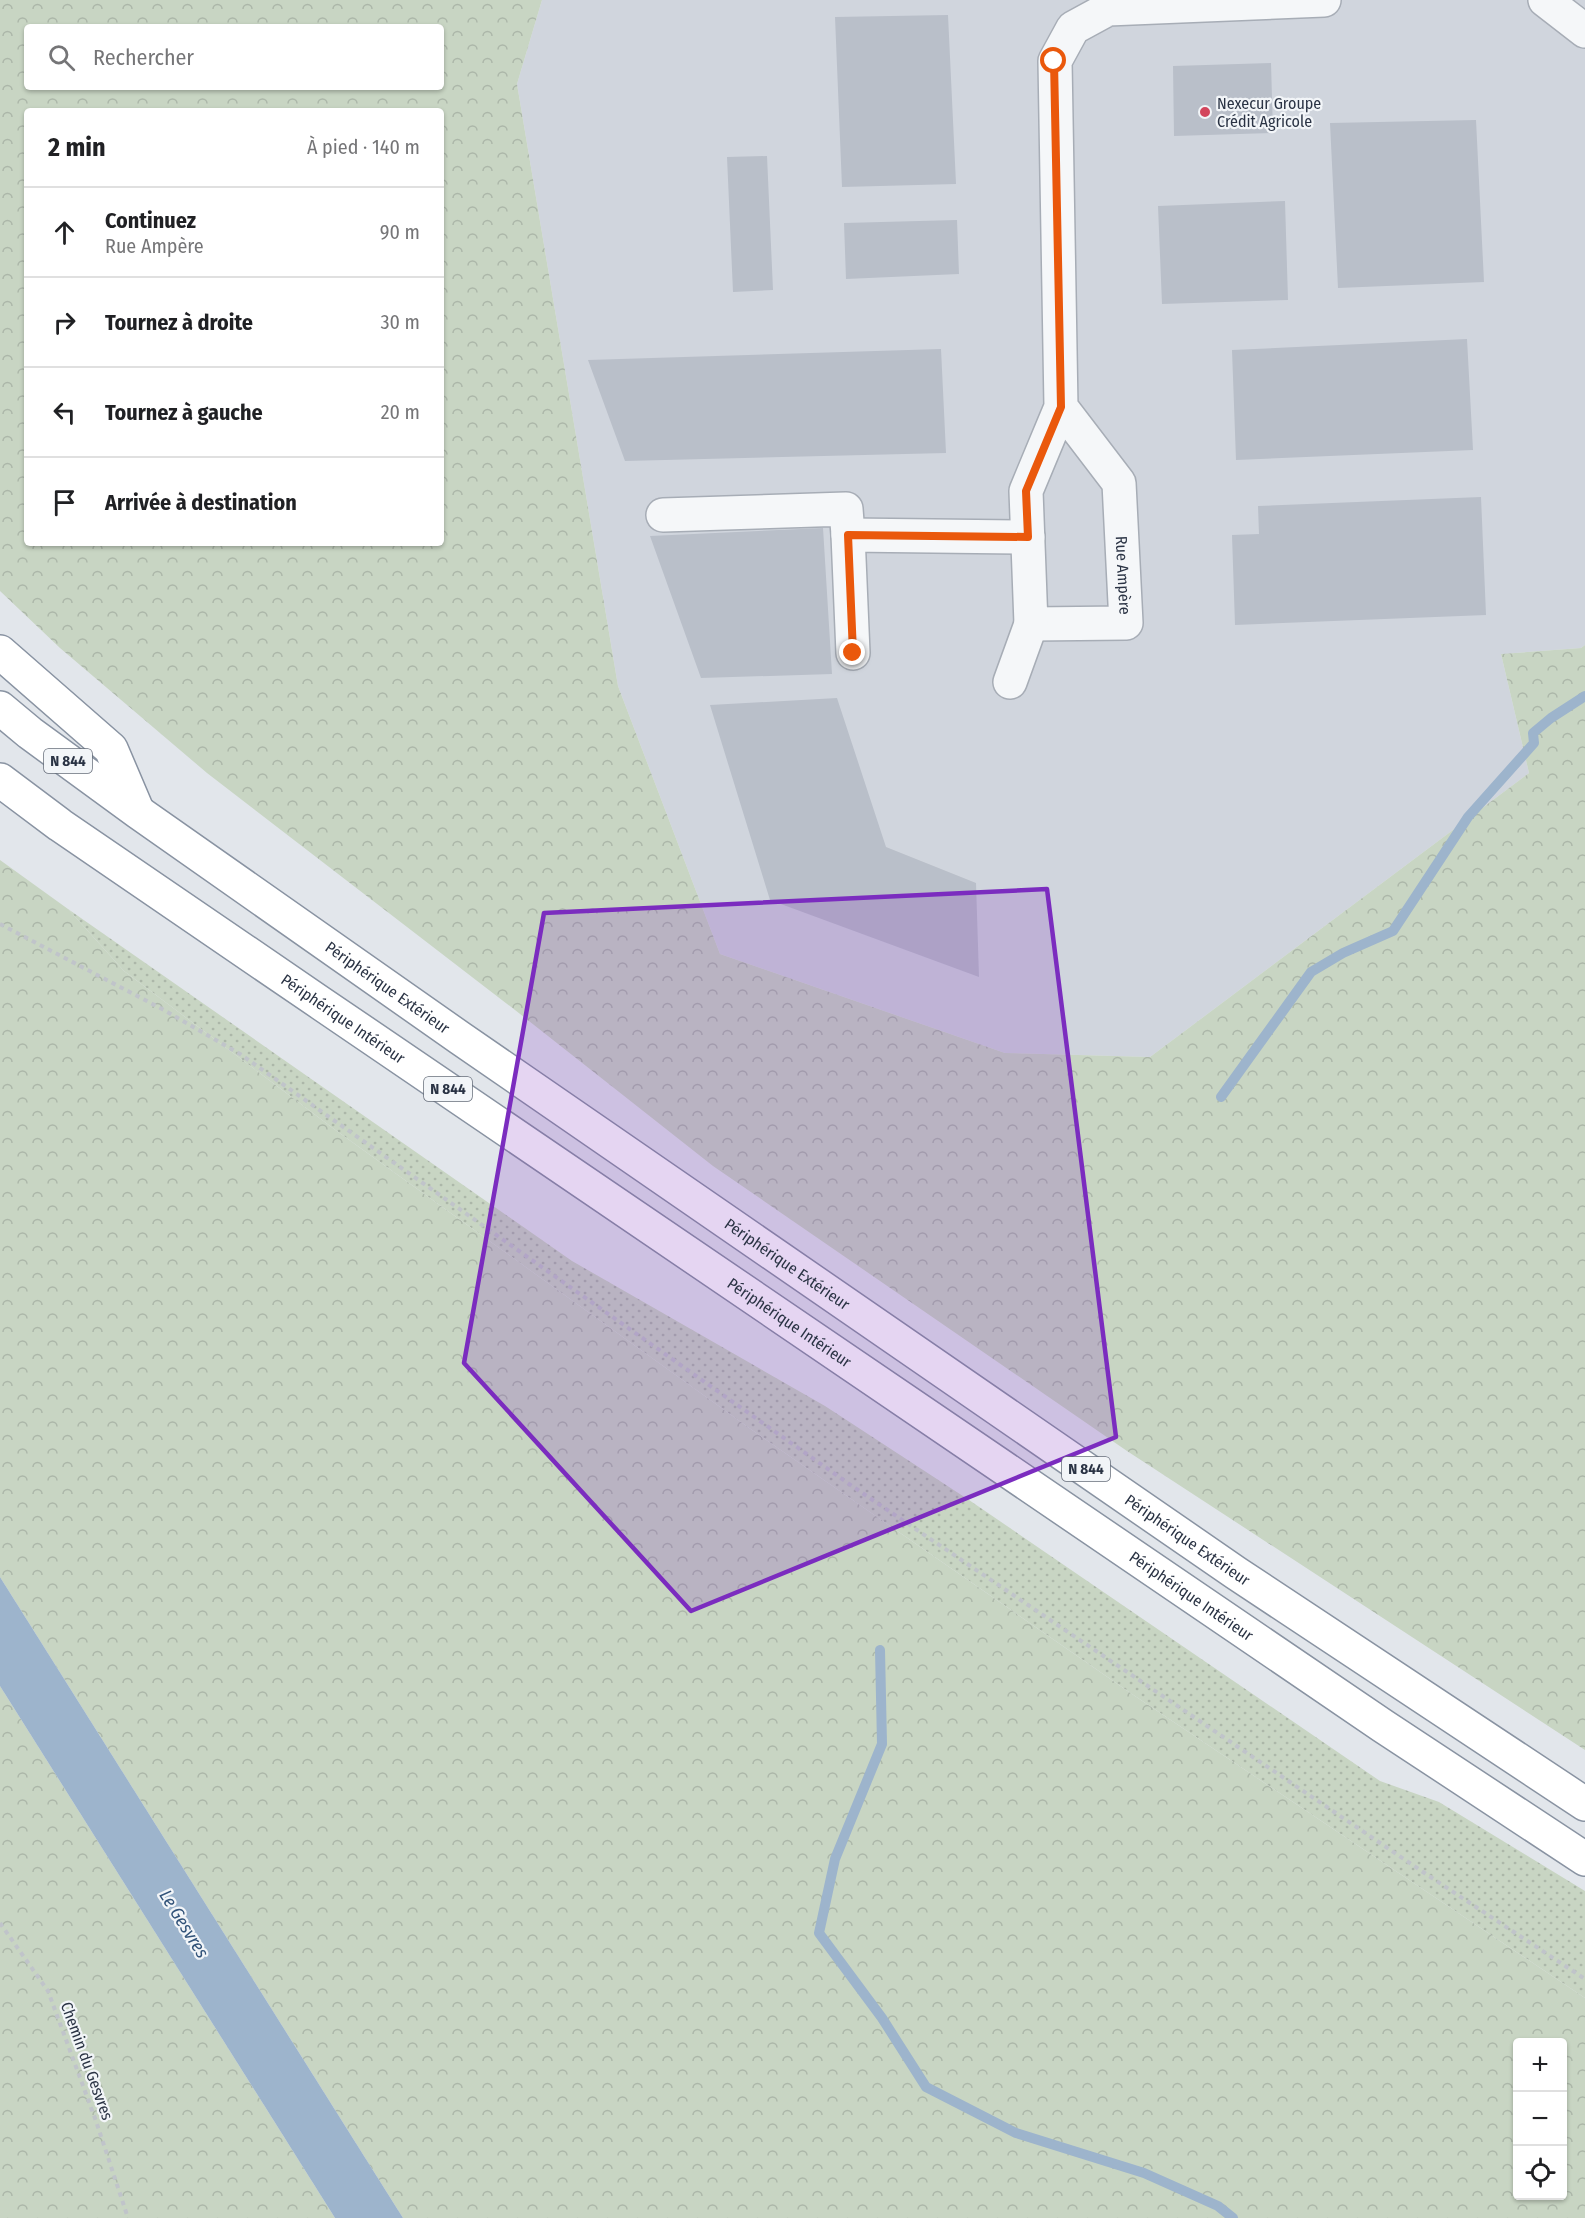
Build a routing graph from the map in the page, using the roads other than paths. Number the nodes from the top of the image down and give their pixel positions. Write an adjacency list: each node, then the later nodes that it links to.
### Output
1 (1324, 0): 4 (street)
2 (1545, 0): 3 (street)
3 (1585, 31)
4 (1061, 407): 7 (street); 8 (street, Rue Ampère)
5 (663, 515): 6 (street)
6 (848, 535): 7 (street); 10 (street)
7 (1028, 537): 8 (street)
8 (1031, 624): 11 (street)
9 (0, 652): 14 (highway)
10 (853, 653)
11 (1010, 682)
12 (0, 708): 14 (highway, Périphérique Extérieur / N 844)
13 (0, 780): 16 (highway, Périphérique Intérieur / N 844)
14 (138, 812): 15 (highway, Périphérique Extérieur / N 844)
15 (1585, 1804)
16 (1585, 1859)

